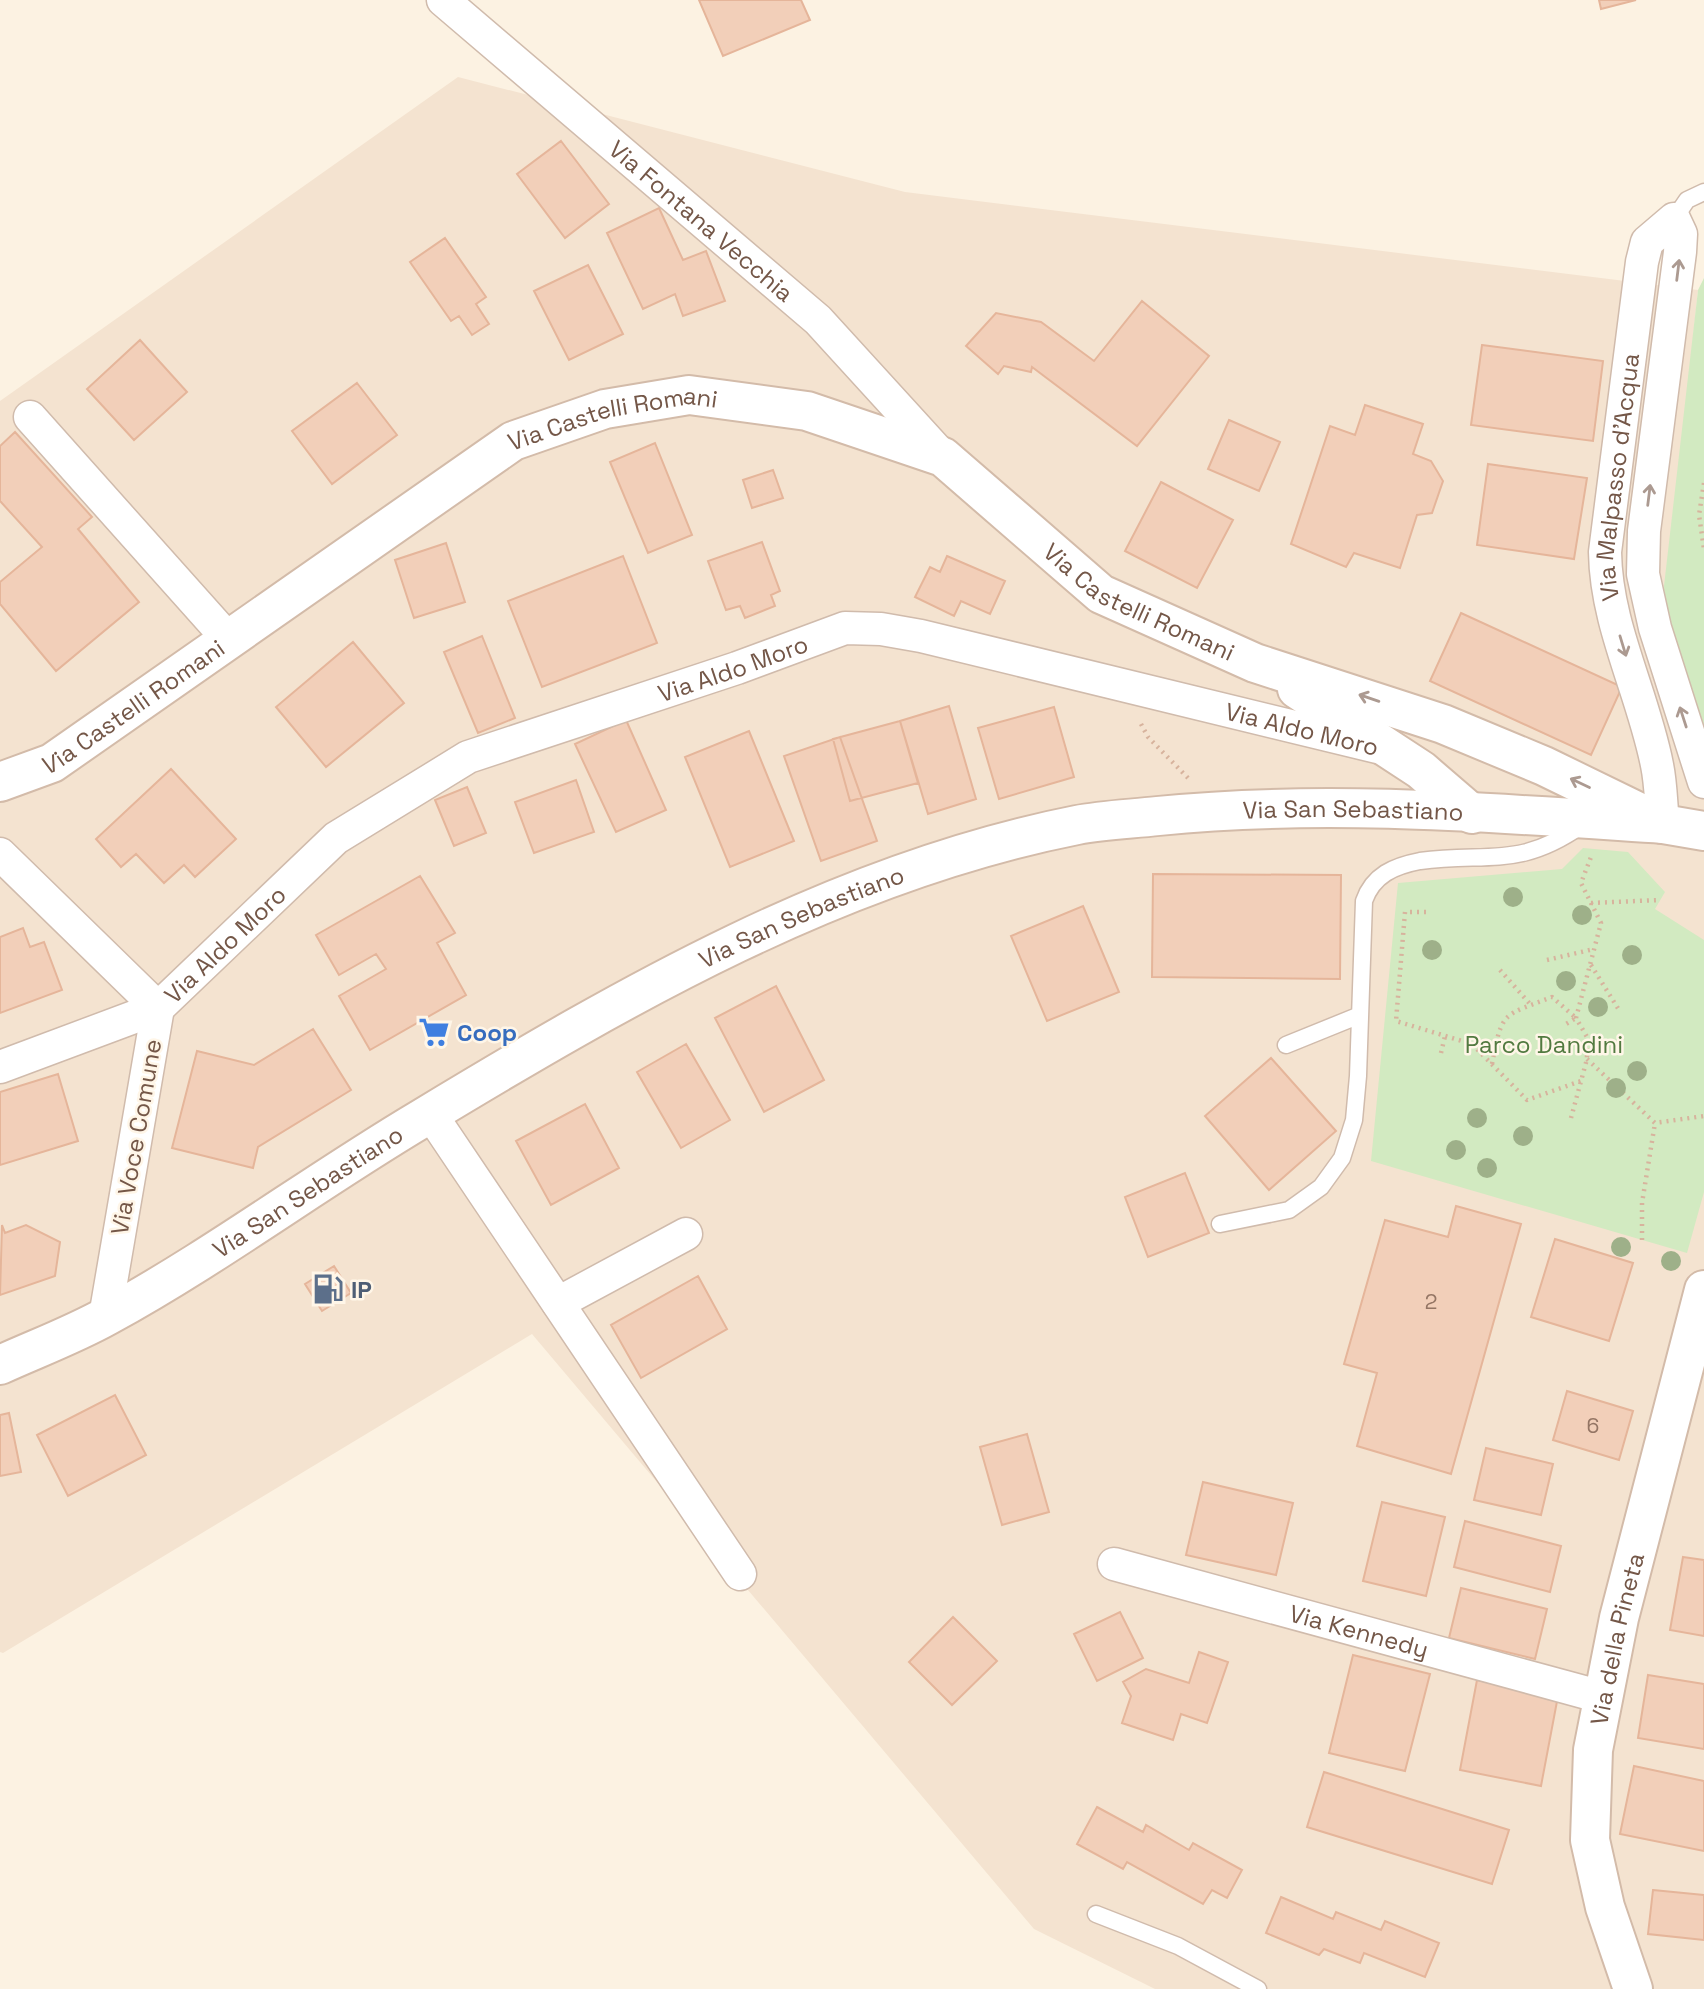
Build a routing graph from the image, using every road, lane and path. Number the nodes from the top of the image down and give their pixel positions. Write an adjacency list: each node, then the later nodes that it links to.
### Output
1 (443, 0): 5 (street, Via Fontana Vecchia)
2 (1704, 192): 3 (lane, Via Malpasso d'Acqua)
3 (1674, 219): 13 (street, Via Malpasso d'Acqua, one-way to 3); 17 (street, Via Malpasso d'Acqua, one-way to 17)
4 (30, 416): 8 (street)
5 (943, 457): 8 (street, Via Castelli Romani); 9 (street, Via Castelli Romani)
6 (1704, 483): 7 (path)
7 (1704, 549)
8 (230, 641): 12 (street, Via Castelli Romani)
9 (1255, 663): 11 (street); 17 (street, one-way to 9)
10 (1146, 689): 11 (street, Via Aldo Moro); 15 (path); 29 (street, Via Aldo Moro)
11 (1393, 750): 14 (street); 16 (street)
12 (0, 782)
13 (1704, 782)
14 (1394, 808): 15 (street, Via San Sebastiano); 16 (street, Via San Sebastiano)
15 (1197, 812): 41 (street, Via San Sebastiano)
16 (1472, 814): 19 (street, Via San Sebastiano)
17 (1663, 824): 18 (street, Via San Sebastiano); 19 (street, Via San Sebastiano)
18 (1704, 831)
19 (1592, 834): 22 (path); 31 (lane)
20 (0, 854): 29 (street, Via Voce Comune)
21 (1660, 900): 22 (path)
22 (1591, 903): 24 (path)
23 (1426, 912): 34 (path)
24 (1595, 949): 25 (path); 26 (path)
25 (1547, 960)
26 (1591, 965): 30 (path); 32 (path)
27 (1500, 970): 28 (path)
28 (1531, 1005): 32 (path); 38 (path)
29 (158, 1008): 39 (street); 50 (street, Via Voce Comune)
30 (1619, 1010)
31 (1360, 1015): 35 (lane); 45 (lane)
32 (1576, 1018): 33 (path); 37 (path)
33 (1566, 1024)
34 (1445, 1036): 36 (path); 38 (path)
35 (1286, 1045)
36 (1440, 1053)
37 (1587, 1059): 40 (path); 44 (path)
38 (1492, 1064): 40 (path)
39 (0, 1067)
40 (1581, 1081): 43 (path)
41 (430, 1113): 49 (street); 50 (street, Via San Sebastiano)
42 (1704, 1116): 44 (path)
43 (1571, 1118)
44 (1655, 1123): 47 (path)
45 (1220, 1224)
46 (686, 1234): 49 (street)
47 (1642, 1240)
48 (1704, 1290): 54 (street, Via della Pineta)
49 (558, 1303): 53 (street)
50 (105, 1317): 51 (street, Via San Sebastiano)
51 (0, 1365)
52 (1114, 1564): 54 (street, Via Kennedy)
53 (740, 1574)
54 (1602, 1697): 57 (street, Via della Pineta)
55 (1096, 1914): 56 (lane)
56 (1258, 1989)
57 (1633, 1989)

